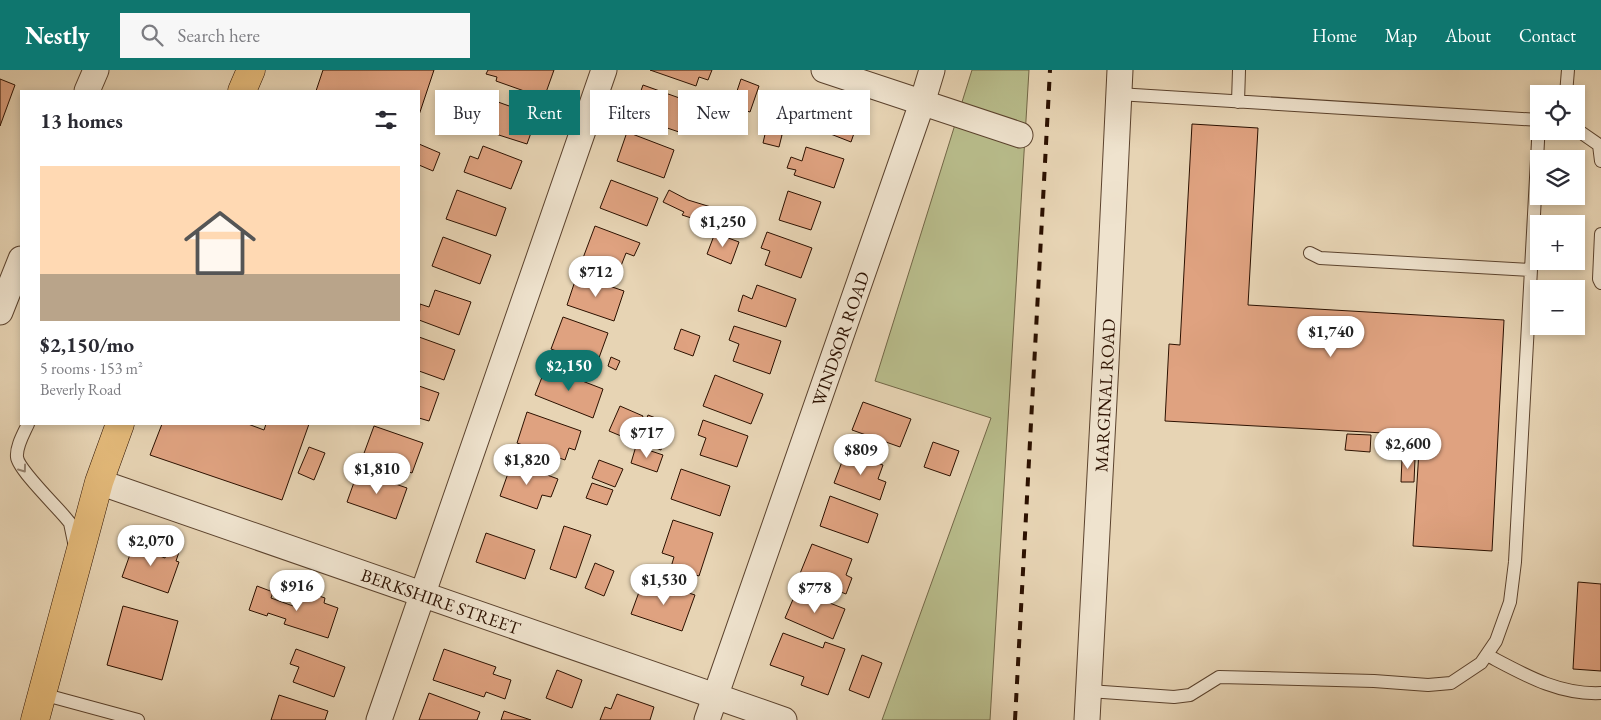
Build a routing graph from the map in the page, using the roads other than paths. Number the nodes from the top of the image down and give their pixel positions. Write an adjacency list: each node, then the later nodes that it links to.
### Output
1 (96, 70): 10 (street)
2 (251, 70): 11 (main road)
3 (604, 70): 31 (street)
4 (824, 70): 13 (street)
5 (932, 70): 13 (street, WINDSOR ROAD)
6 (1239, 70): 12 (lane)
7 (1568, 70): 9 (lane)
8 (1119, 82): 12 (lane); 33 (street, MARGINAL ROAD)
9 (1567, 85)
10 (87, 90)
11 (242, 90)
12 (1238, 102): 14 (lane)
13 (922, 103): 16 (street); 35 (street, WINDSOR ROAD)
14 (1530, 120)
15 (1585, 135): 18 (lane)
16 (1020, 136)
17 (1538, 140): 19 (lane)
18 (1601, 161)
19 (1534, 215)
20 (1601, 234): 25 (lane)
21 (1310, 253): 23 (lane)
22 (20, 261): 26 (street)
23 (1530, 270)
24 (1531, 270): 32 (lane)
25 (1601, 283)
26 (0, 312)
27 (28, 425): 30 (lane, one-way to 30)
28 (120, 425): 29 (main road)
29 (99, 482): 30 (main road); 31 (street, BERKSHIRE STREET)
30 (78, 560): 36 (main road)
31 (423, 594): 35 (street, BERKSHIRE STREET); 38 (street)
32 (1487, 655): 33 (lane); 34 (lane)
33 (1089, 691): 41 (street, MARGINAL ROAD)
34 (1601, 693)
35 (715, 695): 39 (street, WINDSOR ROAD); 40 (street, BERKSHIRE STREET)
36 (38, 707): 37 (lane)
37 (138, 720)
38 (379, 720)
39 (707, 720)
40 (784, 720)
41 (1087, 720)

